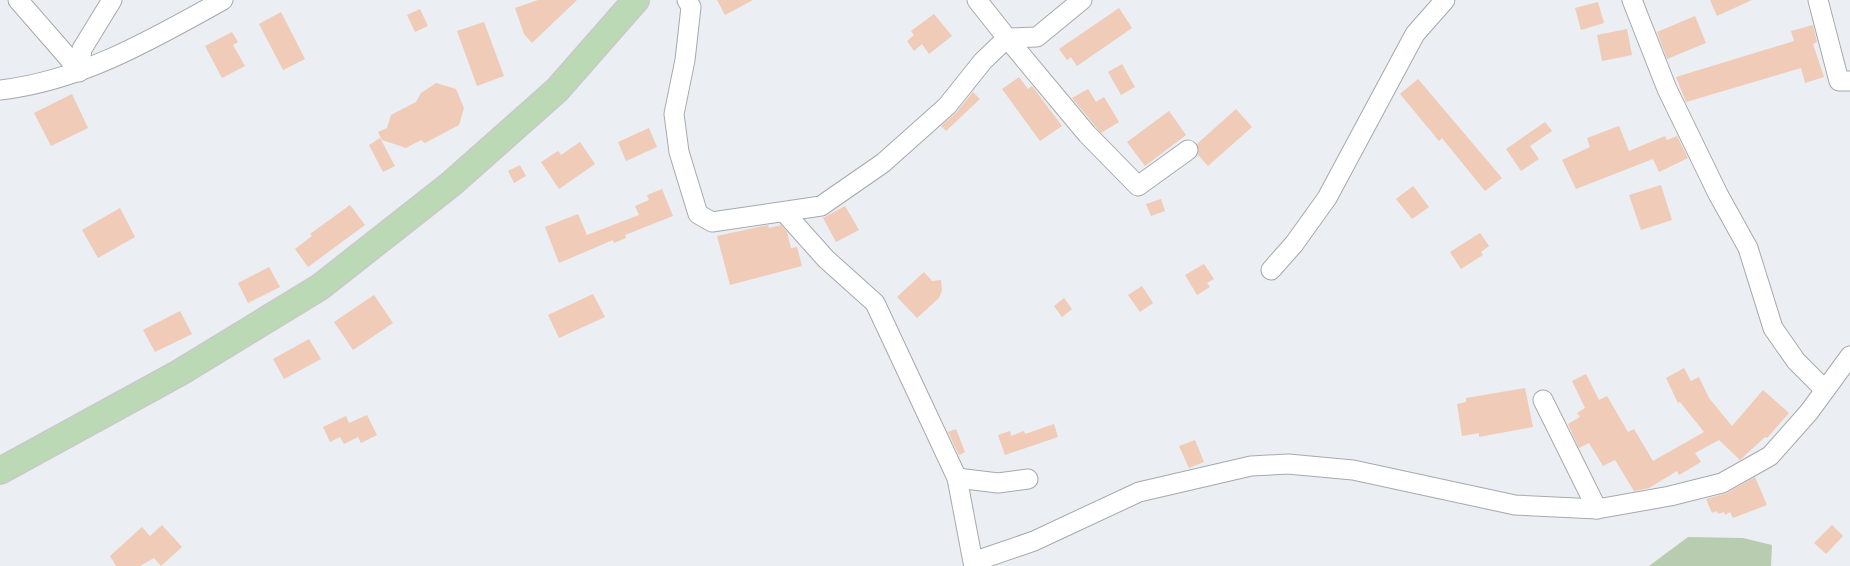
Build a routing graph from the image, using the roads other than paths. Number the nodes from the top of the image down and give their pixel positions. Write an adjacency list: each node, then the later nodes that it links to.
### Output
1 (18, 0): 12 (street)
2 (112, 0): 12 (street)
3 (223, 0): 12 (street)
4 (636, 0): 21 (main road)
5 (687, 0): 16 (street)
6 (977, 0): 11 (street)
7 (1082, 0): 11 (street)
8 (1445, 0): 17 (street)
9 (1632, 0): 19 (street)
10 (1818, 0): 13 (street)
11 (1007, 38): 15 (street); 16 (street)
12 (79, 71): 14 (street)
13 (1850, 81)
14 (0, 90)
15 (1188, 150)
16 (784, 212): 22 (street)
17 (1271, 270)
18 (1850, 356): 19 (street)
19 (1825, 390): 24 (street)
20 (1543, 400): 24 (street)
21 (0, 471)
22 (957, 478): 23 (street); 25 (street)
23 (1028, 479)
24 (1597, 509): 25 (street)
25 (967, 564)

